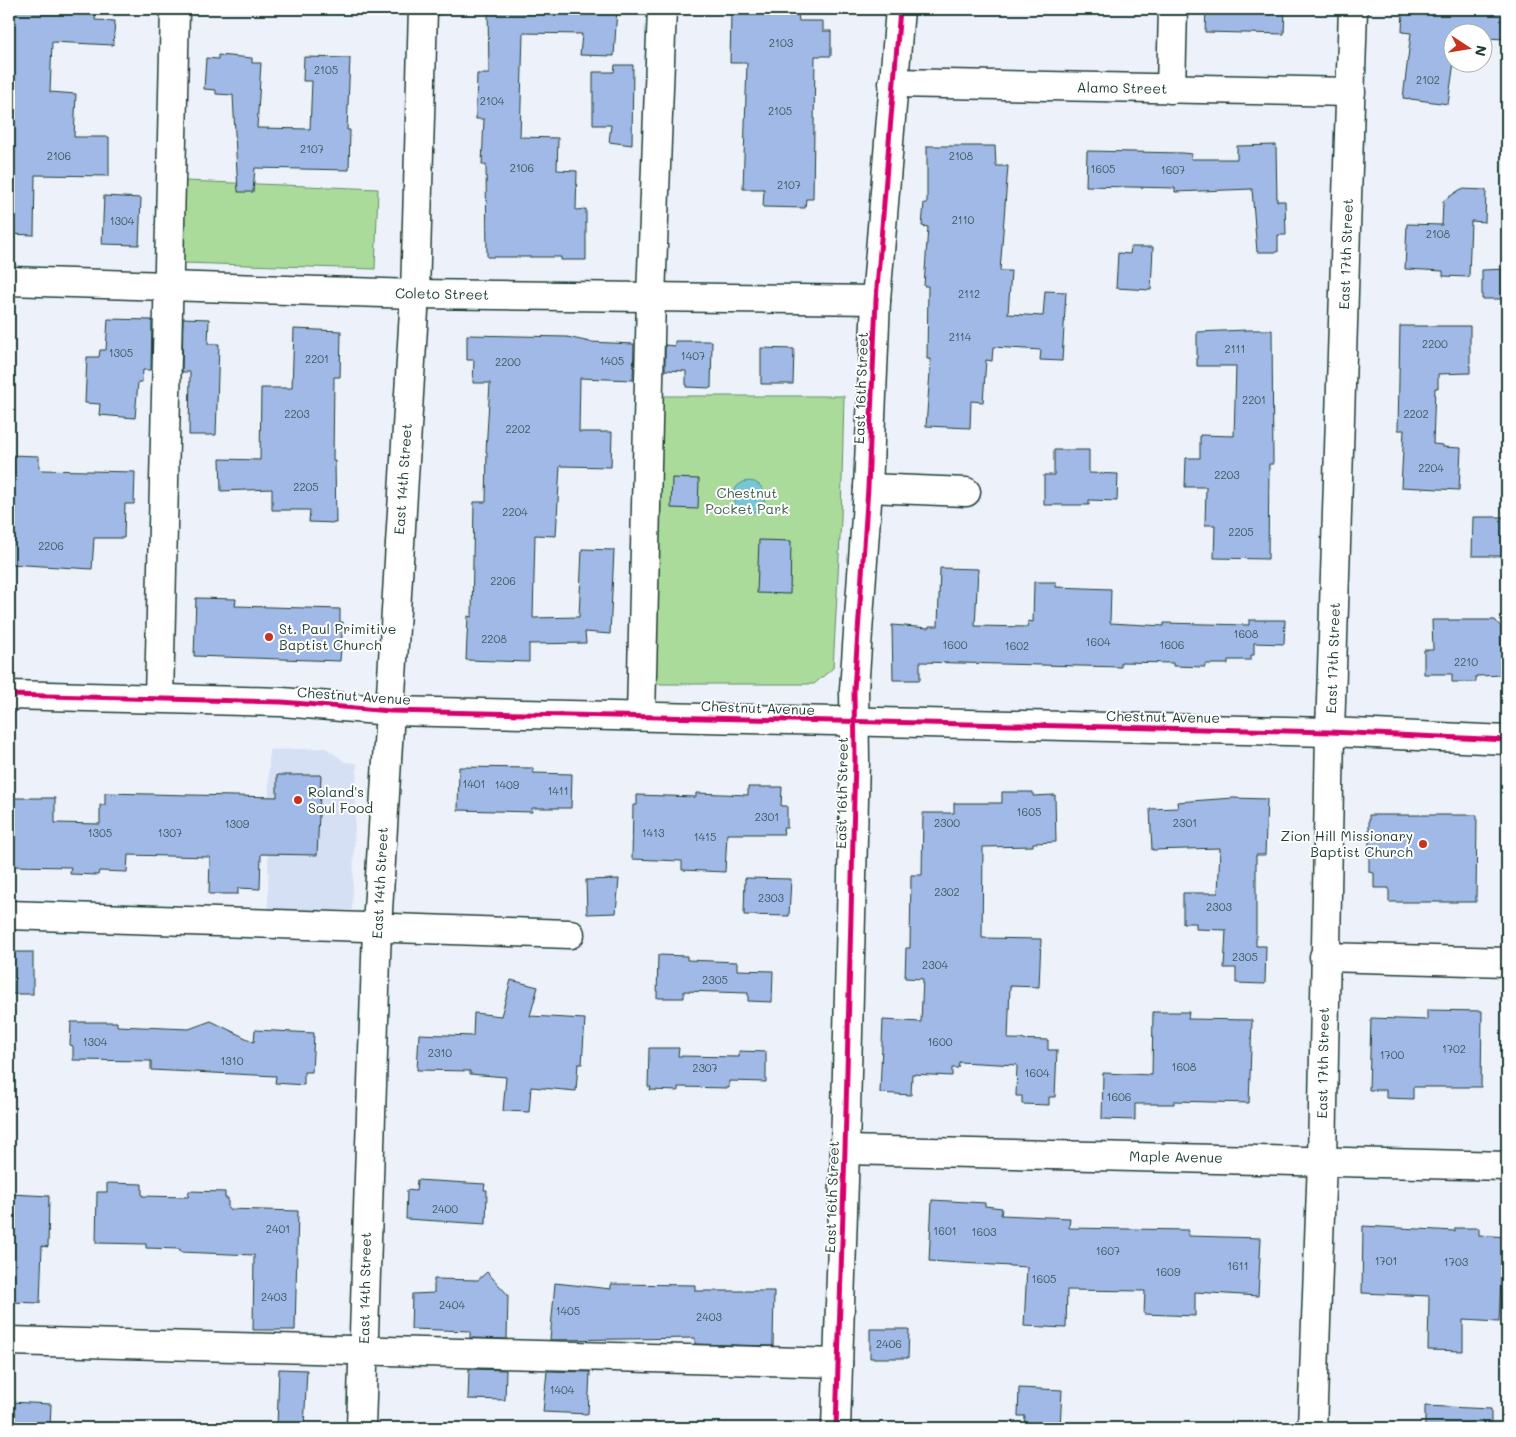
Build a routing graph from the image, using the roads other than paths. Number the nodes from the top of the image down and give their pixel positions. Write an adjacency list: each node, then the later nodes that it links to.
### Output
1 (175, 9): 11 (street)
2 (423, 9): 12 (street, East 14th Street)
3 (662, 9): 13 (street)
4 (900, 9): 7 (street, East 16th Street)
5 (1173, 9): 8 (street)
6 (1353, 9): 9 (street, East 17th Street)
7 (893, 83): 8 (street, Alamo Street); 14 (street, East 16th Street)
8 (1171, 89): 9 (street, Alamo Street)
9 (1351, 92): 22 (street, East 17th Street)
10 (9, 281): 11 (street, Coleto Street)
11 (167, 286): 12 (street, Coleto Street); 18 (street)
12 (415, 294): 13 (street, Coleto Street); 19 (street, East 14th Street)
13 (651, 297): 14 (street, Coleto Street); 20 (street)
14 (876, 300): 15 (street, East 16th Street)
15 (868, 488): 16 (street); 21 (street, East 16th Street)
16 (966, 492)
17 (9, 695): 18 (street, Chestnut Avenue)
18 (159, 698): 19 (street, Chestnut Avenue)
19 (390, 711): 20 (street, Chestnut Avenue); 25 (street, East 14th Street)
20 (642, 716): 21 (street, Chestnut Avenue)
21 (855, 722): 22 (street, Chestnut Avenue); 29 (street, East 16th Street)
22 (1330, 732): 23 (street, Chestnut Avenue); 27 (street, East 17th Street)
23 (1507, 740)
24 (9, 915): 25 (street)
25 (377, 927): 26 (street); 33 (street, East 14th Street)
26 (570, 934)
27 (1324, 958): 28 (street); 30 (street, East 17th Street)
28 (1507, 962)
29 (846, 1150): 30 (street, Maple Avenue); 34 (street, East 16th Street)
30 (1322, 1161): 31 (street, Maple Avenue); 37 (street, East 17th Street)
31 (1507, 1166)
32 (9, 1341): 33 (street)
33 (364, 1351): 34 (street); 35 (street, East 14th Street)
34 (838, 1363): 36 (street, East 16th Street)
35 (361, 1428)
36 (836, 1428)
37 (1312, 1428)

